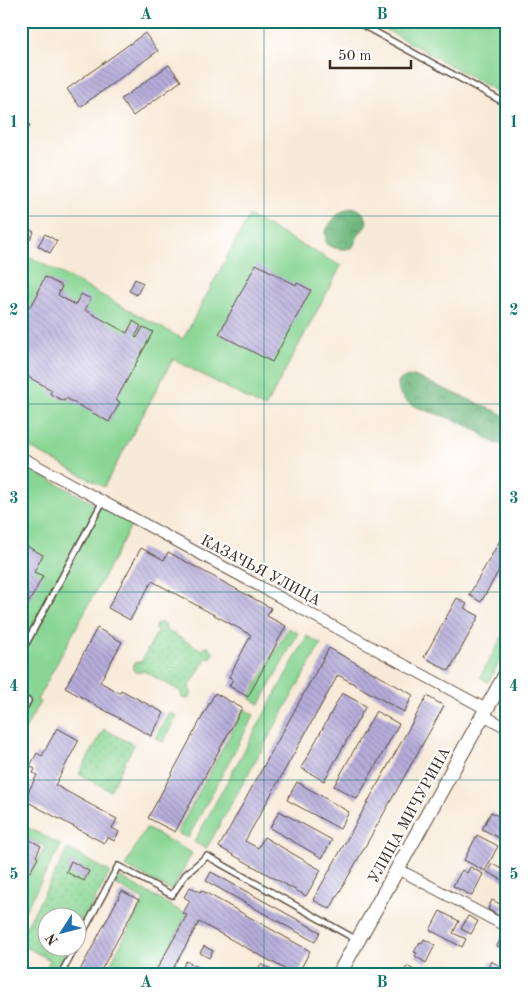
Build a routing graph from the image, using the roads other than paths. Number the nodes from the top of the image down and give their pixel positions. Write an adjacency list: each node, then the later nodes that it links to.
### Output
1 (355, 21): 2 (lane)
2 (507, 104)
3 (21, 456): 4 (street, КАЗАЧЬЯ УЛИЦА)
4 (103, 501): 5 (lane); 8 (street, КАЗАЧЬЯ УЛИЦА)
5 (21, 653)
6 (507, 672): 8 (street, УЛИЦА МИЧУРИНА)
7 (21, 698): 9 (lane)
8 (485, 712): 10 (street, КАЗАЧЬЯ УЛИЦА); 11 (street, УЛИЦА МИЧУРИНА)
9 (21, 715)
10 (507, 728)
11 (398, 869): 13 (street); 14 (street, УЛИЦА МИЧУРИНА)
12 (88, 923): 14 (lane)
13 (507, 927)
14 (358, 941): 17 (street, УЛИЦА МИЧУРИНА)
15 (70, 958): 16 (lane)
16 (61, 974)
17 (339, 974)

